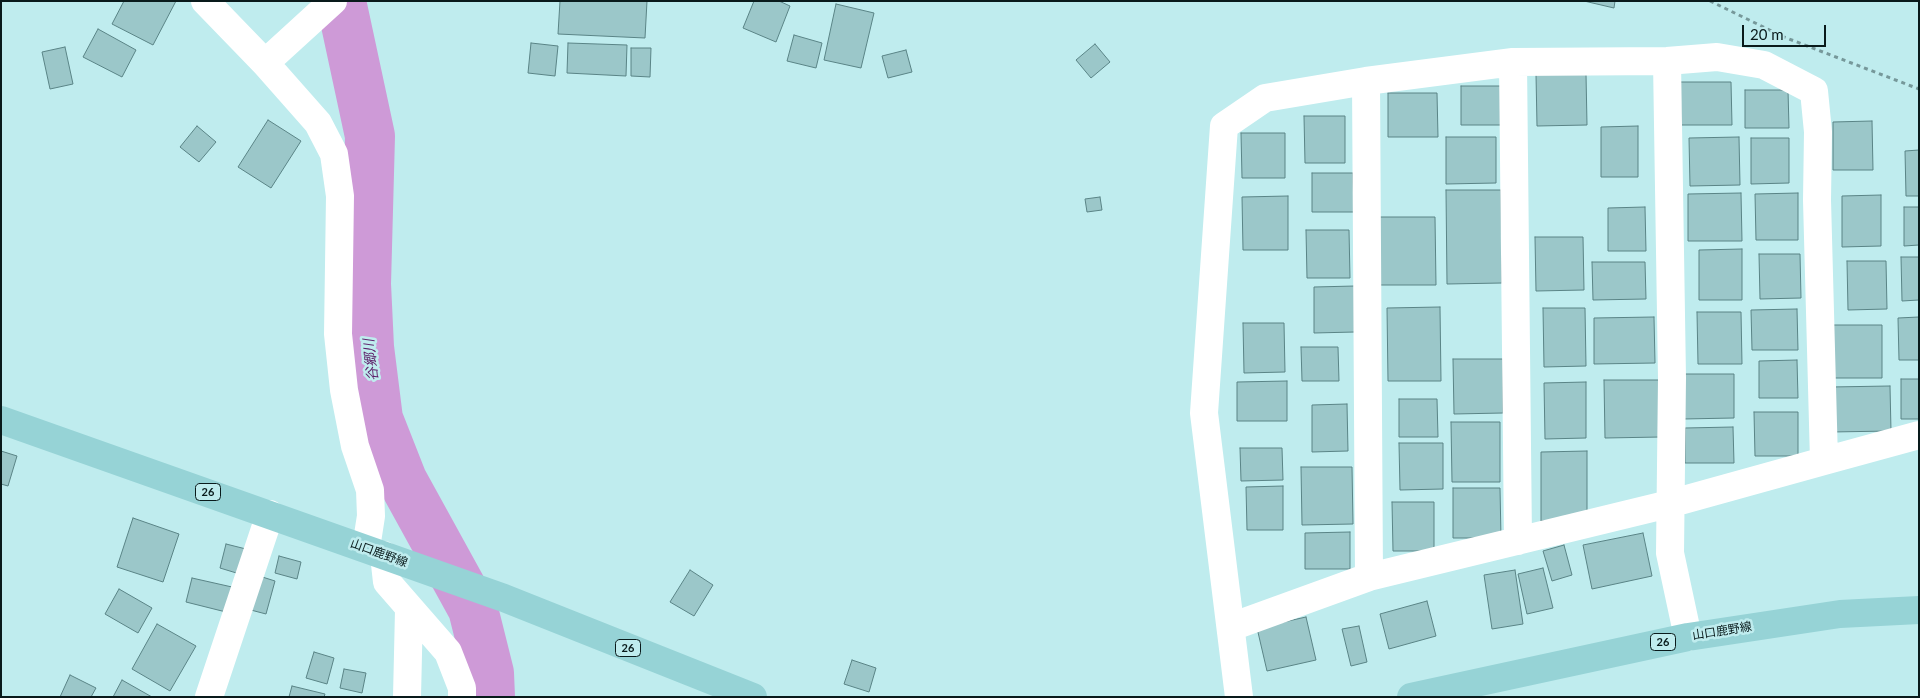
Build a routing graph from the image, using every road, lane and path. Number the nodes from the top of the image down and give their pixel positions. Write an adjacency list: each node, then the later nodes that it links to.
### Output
1 (206, 1): 6 (street)
2 (1710, 1): 8 (path)
3 (328, 5): 6 (street)
4 (1667, 61): 5 (street); 11 (street); 12 (street)
5 (1513, 62): 7 (street); 14 (street)
6 (265, 63): 15 (street)
7 (1366, 81): 16 (street); 19 (street)
8 (1919, 89)
9 (1, 420): 13 (main road, 山口鹿野線 / 26)
10 (1919, 435): 11 (street)
11 (1824, 461): 12 (street)
12 (1670, 504): 14 (street); 20 (street)
13 (270, 514): 15 (main road, 山口鹿野線 / 26); 21 (street)
14 (1518, 540): 16 (street)
15 (375, 551): 17 (street); 24 (main road, 山口鹿野線 / 26)
16 (1369, 576): 19 (street)
17 (409, 610): 22 (street); 23 (street)
18 (1919, 610): 20 (main road, 山口鹿野線 / 26)
19 (1231, 627): 25 (street)
20 (1688, 636): 26 (main road, 山口鹿野線 / 26)
21 (209, 697)
22 (407, 697)
23 (462, 697)
24 (753, 697)
25 (1239, 697)
26 (1411, 697)

